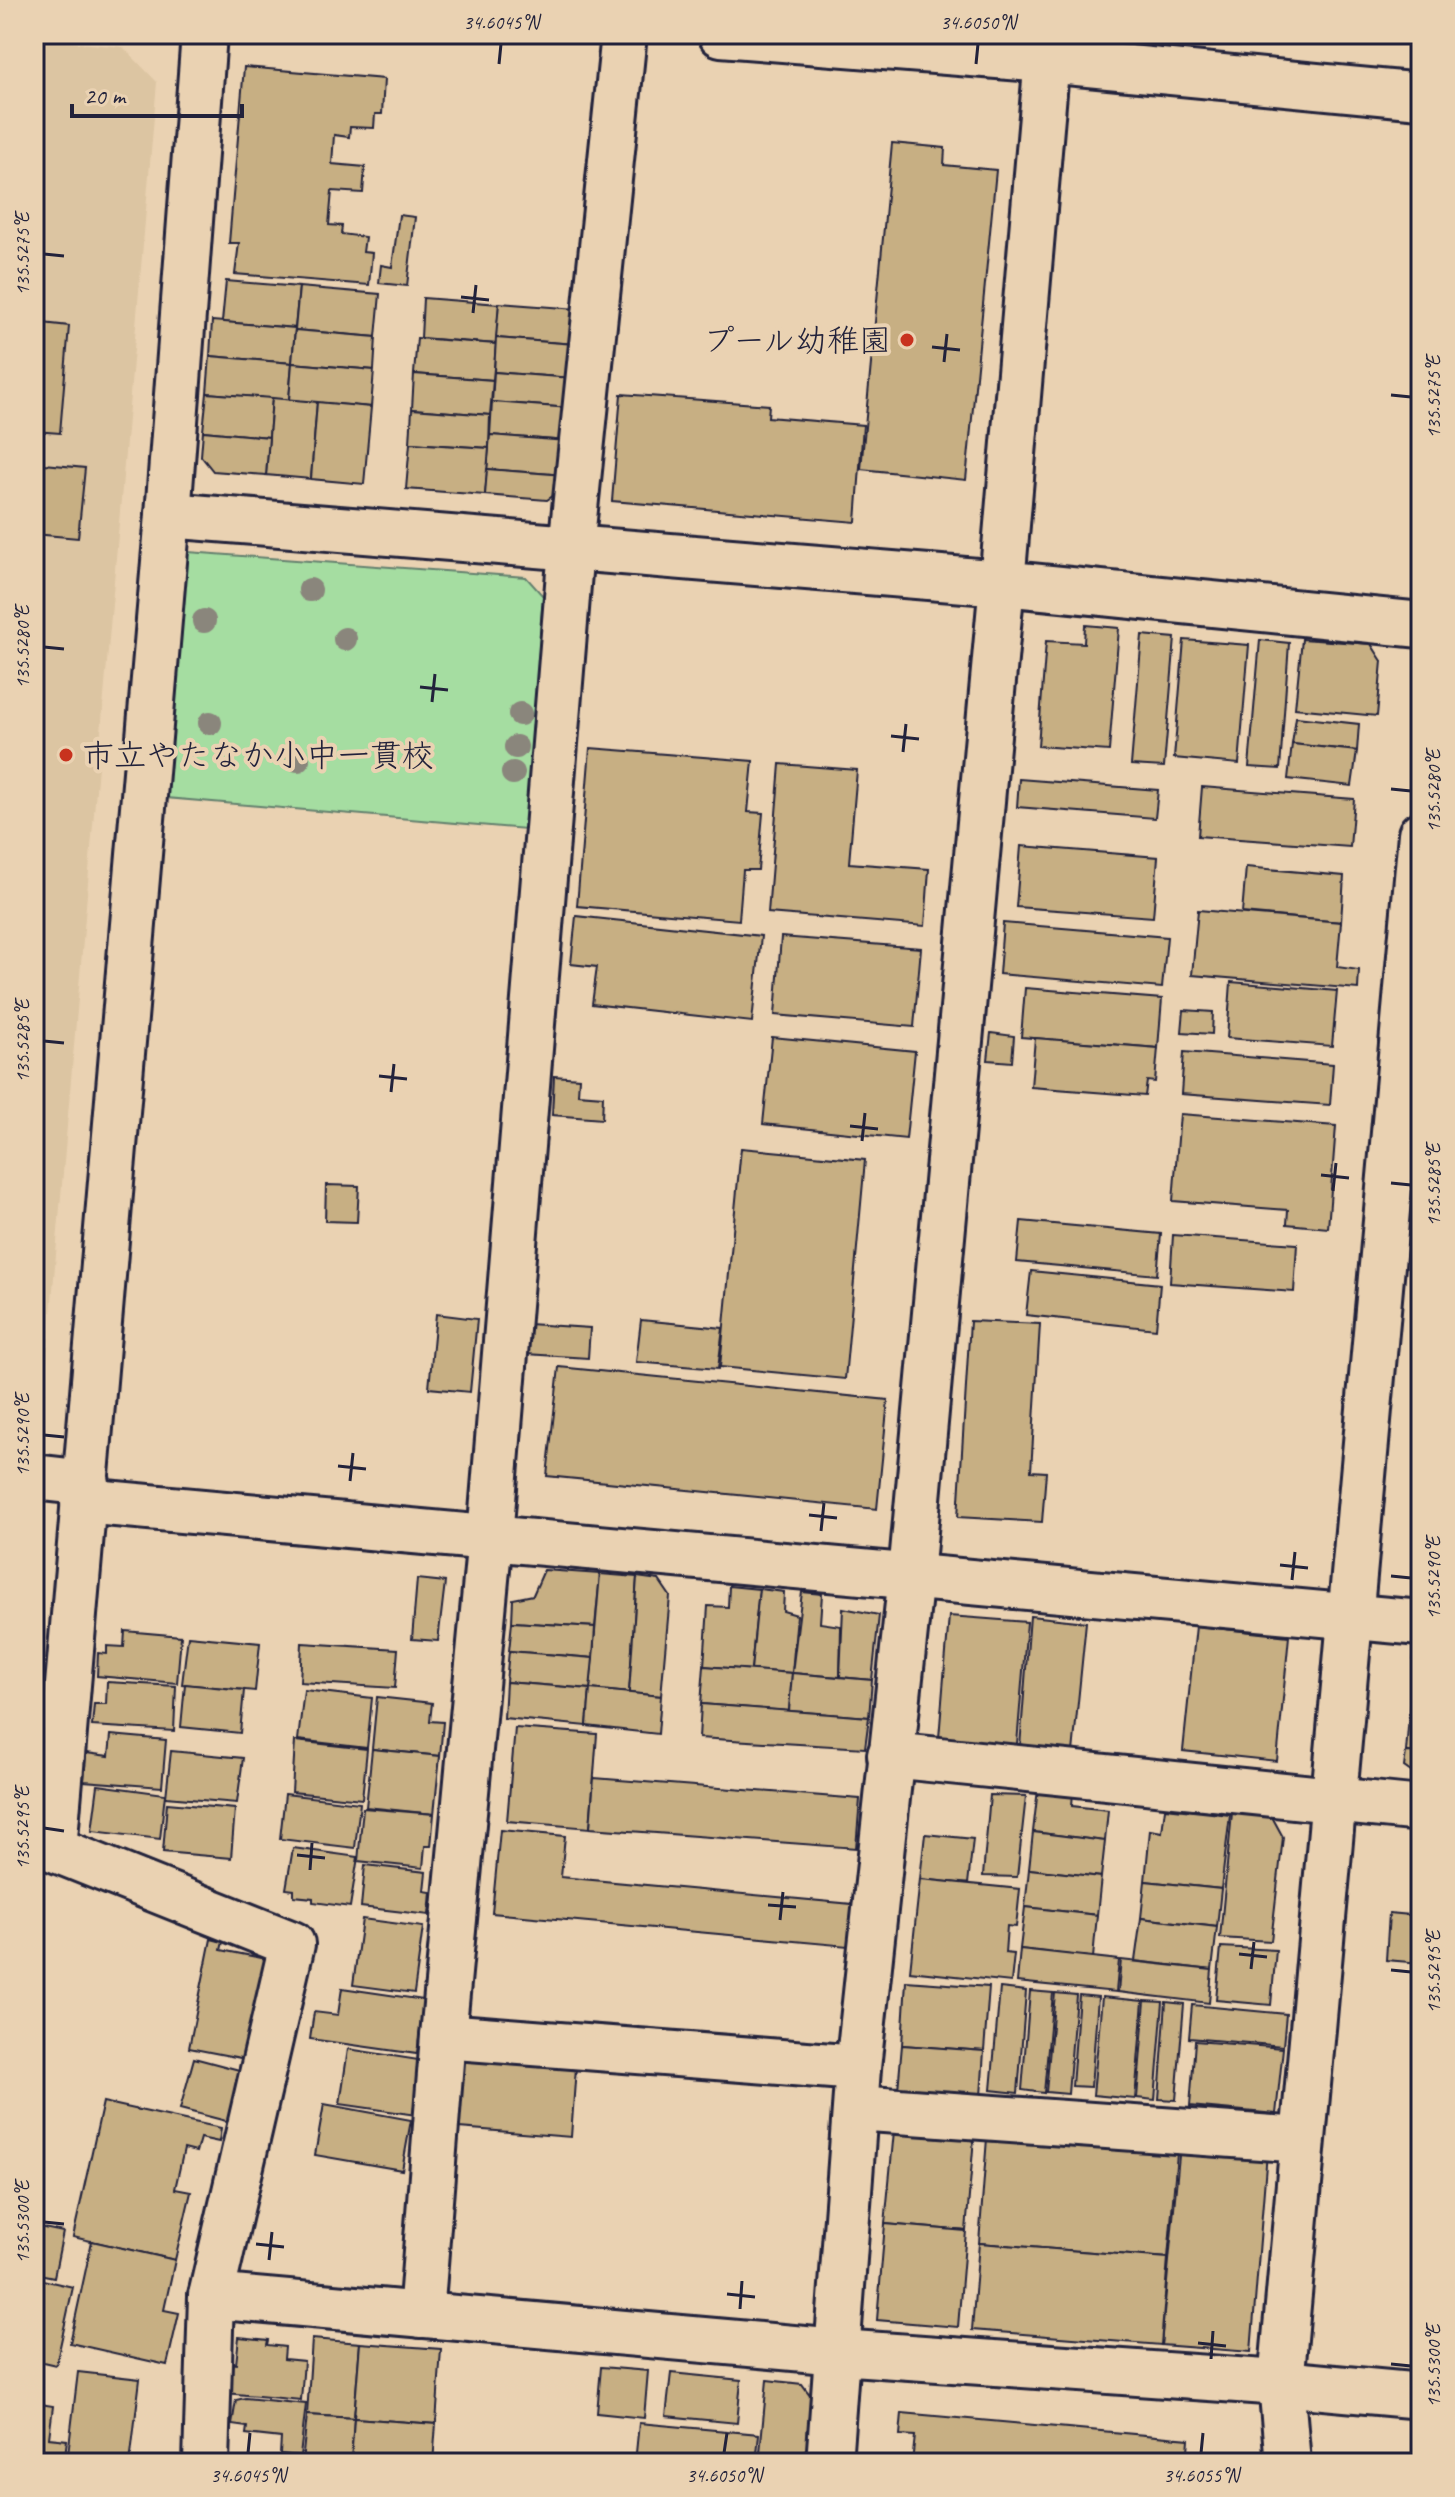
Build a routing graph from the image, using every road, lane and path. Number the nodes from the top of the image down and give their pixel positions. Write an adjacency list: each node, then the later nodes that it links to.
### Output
1 (204, 34): 6 (street)
2 (624, 34): 7 (street)
3 (721, 34): 4 (street)
4 (1048, 47): 5 (street); 8 (street)
5 (1421, 96)
6 (168, 515): 7 (street); 12 (street)
7 (571, 548): 8 (street); 13 (street)
8 (1002, 583): 9 (street); 14 (street)
9 (1421, 625)
10 (1421, 834): 15 (street)
11 (34, 1477): 12 (street)
12 (85, 1492): 13 (street); 20 (street)
13 (490, 1537): 14 (street); 21 (street)
14 (911, 1575): 15 (street); 17 (street)
15 (1349, 1617): 16 (street); 18 (street)
16 (1421, 1623)
17 (890, 1755): 18 (street); 22 (street)
18 (1332, 1802): 19 (street); 23 (street)
19 (1421, 1809)
20 (44, 1849): 24 (street)
21 (443, 2036): 22 (street); 25 (street)
22 (857, 2088): 23 (street); 26 (street)
23 (1302, 2140): 27 (street)
24 (211, 2296): 25 (street); 29 (street)
25 (421, 2315): 26 (street)
26 (838, 2352): 27 (street); 30 (street)
27 (1281, 2383): 28 (street); 31 (street)
28 (1421, 2396)
29 (206, 2463)
30 (829, 2463)
31 (1288, 2463)

